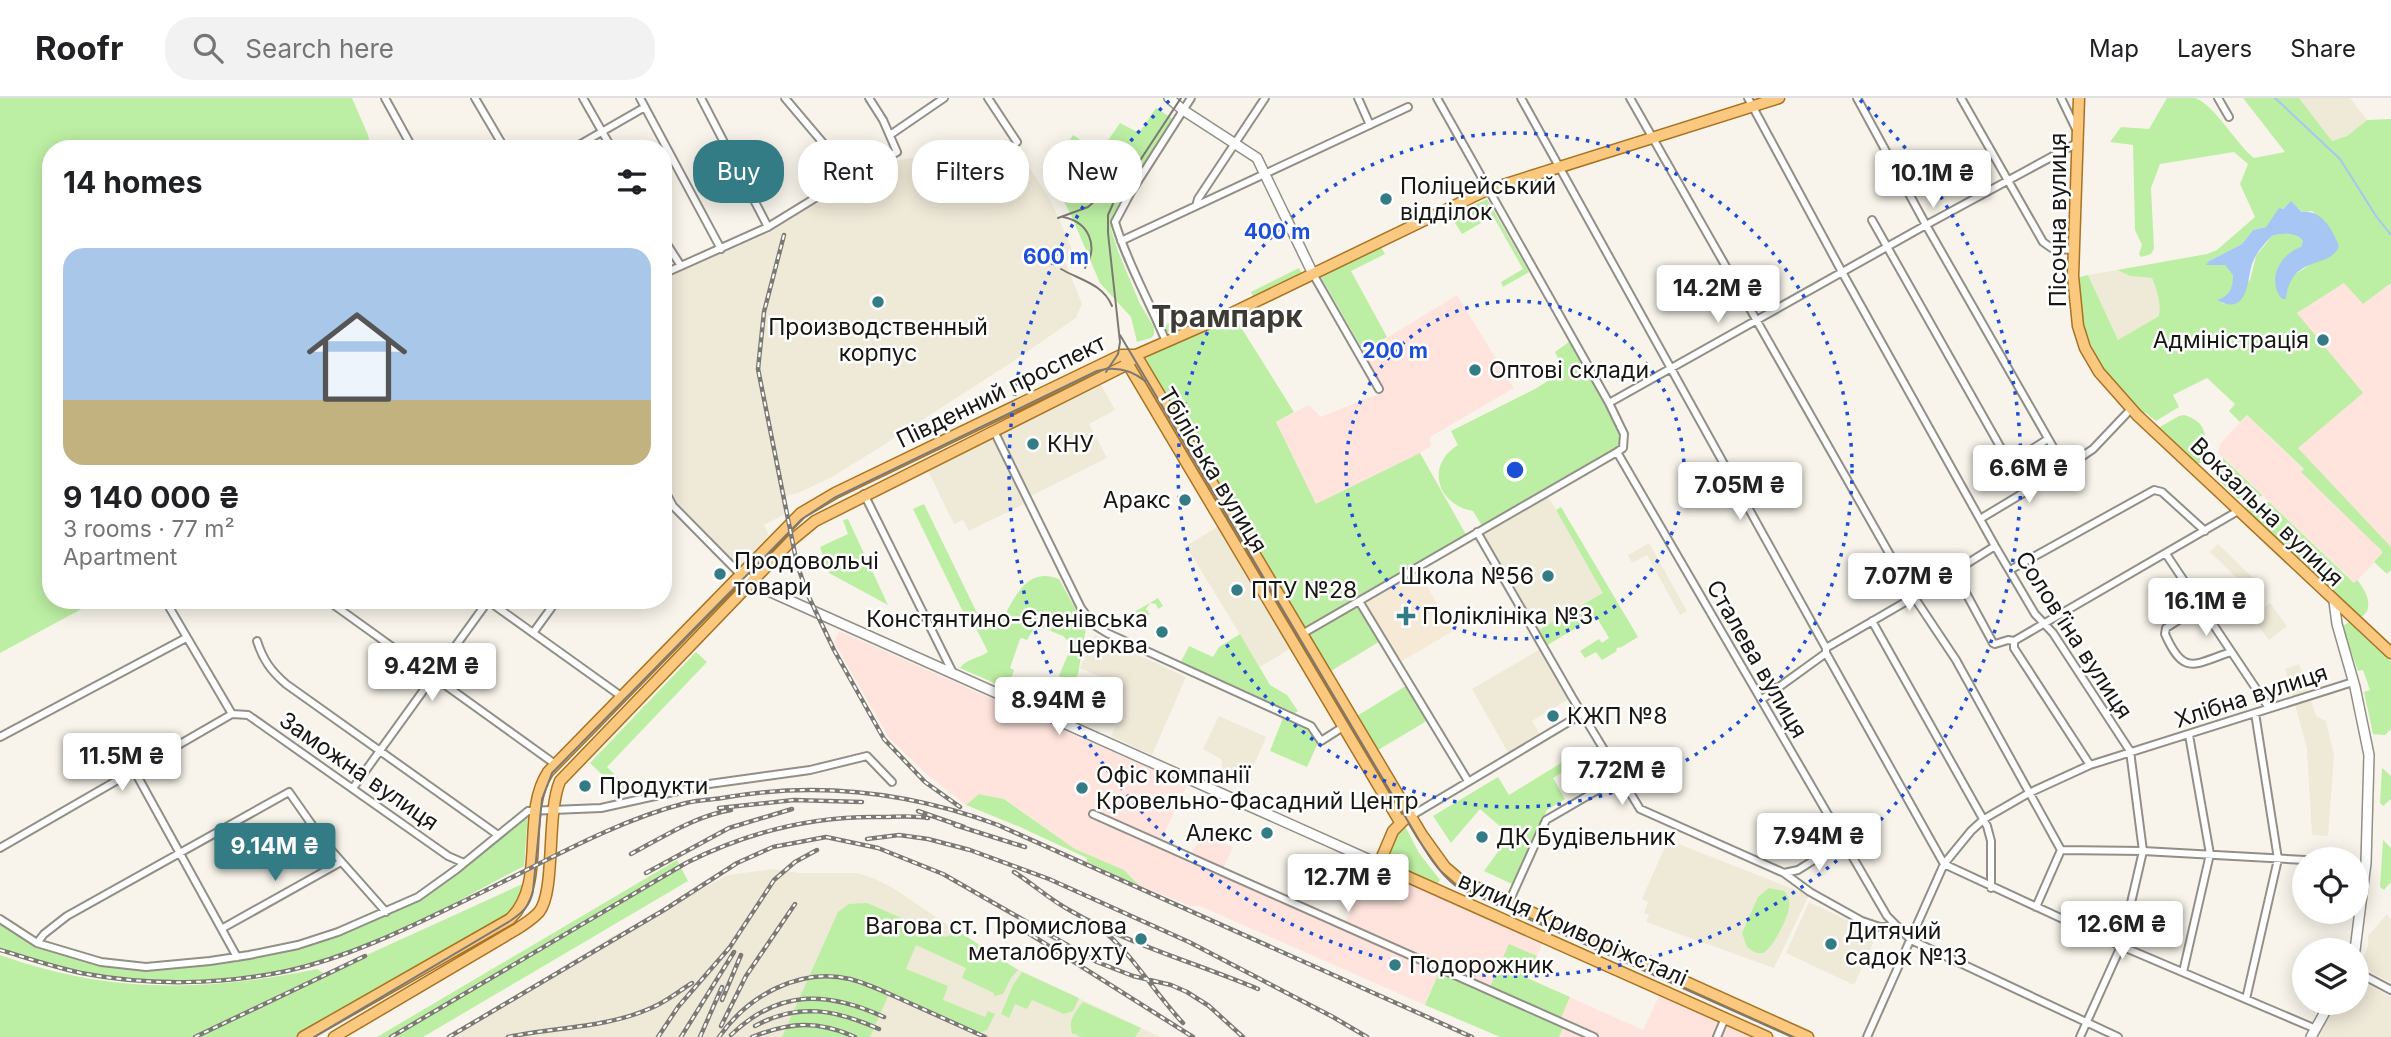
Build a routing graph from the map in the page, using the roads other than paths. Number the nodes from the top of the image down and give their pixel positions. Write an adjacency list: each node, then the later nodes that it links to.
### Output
1 (385, 98): 33 (street)
2 (475, 98): 34 (street)
3 (583, 98): 29 (street)
4 (640, 98): 24 (street)
5 (701, 98): 51 (street)
6 (785, 98): 38 (street)
7 (869, 98): 30 (street)
8 (988, 98): 40 (street)
9 (1191, 98): 26 (street)
10 (1265, 98): 41 (street)
11 (1358, 98): 28 (street)
12 (1437, 98): 46 (street)
13 (1521, 98): 43 (street)
14 (1630, 98): 31 (street)
15 (1779, 98): 23 (main road)
16 (1857, 98): 50 (street)
17 (1961, 98): 45 (street)
18 (2061, 98): 32 (street)
19 (2079, 98): 32 (main road, Пісочна вулиця)
20 (2218, 98): 27 (street)
21 (942, 99): 30 (street)
22 (1171, 100): 26 (main road)
23 (1750, 102): 31 (main road); 59 (street, Соловʼїна вулиця)
24 (645, 107): 29 (street); 37 (street)
25 (1408, 107): 28 (street)
26 (1183, 110): 41 (main road); 52 (street)
27 (2229, 117)
28 (1370, 125): 44 (street)
29 (603, 131): 35 (street); 36 (street)
30 (890, 135): 39 (street)
31 (1653, 138): 43 (main road); 61 (street)
32 (2077, 138): 45 (street); 55 (main road, Пісочна вулиця)
33 (408, 140)
34 (500, 140)
35 (588, 140)
36 (608, 140)
37 (663, 140)
38 (821, 140)
39 (892, 140)
40 (1016, 140)
41 (1236, 144): 44 (main road); 48 (street)
42 (672, 157): 54 (street)
43 (1558, 168): 46 (main road); 65 (street)
44 (1265, 173): 48 (street); 60 (main road)
45 (2007, 181): 50 (street); 55 (street)
46 (1488, 190): 60 (main road); 67 (street)
47 (807, 203): 51 (street)
48 (1196, 206): 52 (street)
49 (1872, 220): 53 (street)
50 (1926, 225): 53 (street); 70 (street)
51 (768, 227): 54 (street)
52 (1121, 241): 62 (street)
53 (1888, 247): 59 (street); 70 (street)
54 (721, 249): 57 (street)
55 (2075, 250): 68 (main road, Пісочна вулиця)
56 (672, 252): 57 (street)
57 (681, 266): 58 (street)
58 (672, 270)
59 (1842, 272): 61 (street); 76 (street, Соловʼїна вулиця)
60 (1312, 274): 62 (main road); 66 (street)
61 (1755, 321): 65 (street); 85 (street)
62 (1166, 342): 63 (main road)
63 (1136, 355): 64 (main road, Південний проспект); 97 (main road, Тбіліська вулиця)
64 (1125, 359): 69 (main road, Південний проспект); 83 (main road, Південний проспект); 113 (main road, Тбіліська вулиця)
65 (1669, 368): 67 (street); 101 (street)
66 (1379, 389)
67 (1609, 403): 71 (street)
68 (2131, 409): 72 (street); 75 (main road, Вокзальна вулиця)
69 (994, 431): 73 (main road, Південний проспект); 113 (street)
70 (2048, 439): 72 (street)
71 (1617, 452): 78 (street); 108 (street, Сталева вулиця)
72 (2065, 468): 76 (street)
73 (864, 494): 84 (main road, Південний проспект); 104 (street)
74 (672, 504): 83 (street)
75 (2238, 511): 77 (street); 87 (main road, Вокзальна вулиця)
76 (1980, 519): 79 (street, Соловʼїна вулиця)
77 (2205, 531): 80 (street); 81 (street)
78 (1478, 533): 86 (street); 110 (street)
79 (1995, 546): 81 (street, Соловʼїна вулиця); 82 (street)
80 (2166, 554): 88 (street); 95 (street)
81 (2010, 570): 95 (street, Соловʼїна вулиця)
82 (1954, 571): 85 (street); 100 (street)
83 (740, 574): 84 (main road, вулиця Криворіжсталі); 107 (main road, Південний проспект)
84 (751, 583): 104 (main road, вулиця Криворіжсталі); 127 (main road, Південний проспект)
85 (1914, 597): 94 (street); 125 (street)
86 (1359, 601): 97 (street); 122 (street)
87 (2334, 601): 103 (main road); 106 (main road, Вокзальна вулиця)
88 (2200, 606): 102 (street); 102 (street)
89 (170, 609): 98 (street)
90 (341, 609): 105 (street)
91 (482, 609): 105 (street)
92 (499, 609): 96 (street)
93 (550, 609): 96 (street)
94 (1872, 621): 101 (street); 130 (street)
95 (2044, 623): 100 (street); 117 (street, Соловʼїна вулиця)
96 (533, 633): 107 (street)
97 (1302, 634): 129 (main road, Тбіліська вулиця)
98 (186, 638): 112 (street); 115 (street)
99 (257, 641): 116 (street)
100 (2014, 641): 119 (street)
101 (1826, 650): 108 (street); 145 (street)
102 (2231, 652): 109 (street)
103 (2391, 653)
104 (953, 673): 144 (main road, вулиця Криворіжсталі)
105 (434, 676): 116 (street); 118 (street)
106 (2353, 682): 109 (street, Хлібна вулиця); 134 (main road, Вокзальна вулиця)
107 (621, 696): 118 (main road, Південний проспект)
108 (1761, 700): 133 (street, Сталева вулиця)
109 (2269, 708): 111 (street, Хлібна вулиця)
110 (1582, 713): 121 (street); 122 (street)
111 (2255, 713): 114 (street, Хлібна вулиця); 140 (street)
112 (232, 714): 120 (street); 124 (street, Заможна вулиця)
113 (1343, 727): 131 (main road, Тбіліська вулиця)
114 (2189, 735): 117 (street, Хлібна вулиця); 139 (street)
115 (0, 737)
116 (381, 751): 124 (street); 132 (street)
117 (2130, 751): 119 (street, Хлібна вулиця); 138 (street, Соловʼїна вулиця)
118 (555, 764): 126 (main road, Південний проспект)
119 (2090, 765): 125 (street, Хлібна вулиця)
120 (134, 770): 135 (street); 137 (street)
121 (1620, 777): 146 (street); 148 (street)
122 (1468, 781): 129 (street)
123 (892, 782): 127 (street)
124 (353, 788): 143 (street, Заможна вулиця)
125 (2029, 793): 130 (street, Хлібна вулиця); 136 (street)
126 (535, 810): 127 (street); 132 (street); 166 (main road, Південний проспект)
127 (552, 811): 167 (main road, Південний проспект)
128 (1093, 814): 168 (street)
129 (1411, 816): 131 (main road); 148 (main road, вулиця Криворіжсталі)
130 (1984, 820): 145 (street, Хлібна вулиця); 147 (street)
131 (1400, 822): 144 (main road)
132 (498, 835): 143 (street)
133 (1844, 841): 146 (street); 152 (street, Сталева вулиця)
134 (2362, 847)
135 (0, 848)
136 (2060, 850): 138 (street); 149 (street)
137 (180, 851): 142 (street); 153 (street); 155 (street)
138 (2143, 851): 139 (street); 156 (street, Соловʼїна вулиця)
139 (2210, 854): 140 (street); 158 (street)
140 (2278, 859): 141 (street); 161 (street)
141 (2292, 860)
142 (341, 862): 150 (street); 153 (street)
143 (464, 863): 150 (street)
144 (1378, 864): 163 (main road, вулиця Криворіжсталі)
145 (1944, 864): 147 (street); 154 (street, Хлібна вулиця)
146 (1784, 873): 152 (street)
147 (1992, 888): 149 (street)
148 (1509, 902): 171 (main road, вулиця Криворіжсталі)
149 (2036, 907): 156 (street)
150 (386, 912): 157 (street)
151 (0, 919): 155 (street)
152 (1895, 925): 154 (street, Сталева вулиця)
153 (223, 928): 157 (street)
154 (1911, 940): 164 (street, Сталева вулиця); 172 (street, Хлібна вулиця)
155 (37, 943): 157 (street)
156 (2122, 946): 158 (street); 164 (street, Соловʼїна вулиця)
157 (237, 957)
158 (2183, 972): 161 (street)
159 (2369, 978): 160 (street)
160 (2391, 990)
161 (2246, 999): 165 (street)
162 (2324, 1015): 165 (main road)
163 (1726, 1018): 169 (street); 170 (main road, вулиця Криворіжсталі)
164 (2086, 1023): 173 (street, Соловʼїна вулиця); 174 (street, Сталева вулиця)
165 (2314, 1033)
166 (303, 1037)
167 (334, 1037)
168 (1594, 1037)
169 (1717, 1037)
170 (1767, 1037)
171 (1808, 1037)
172 (1867, 1037)
173 (2080, 1037)
174 (2118, 1037)

